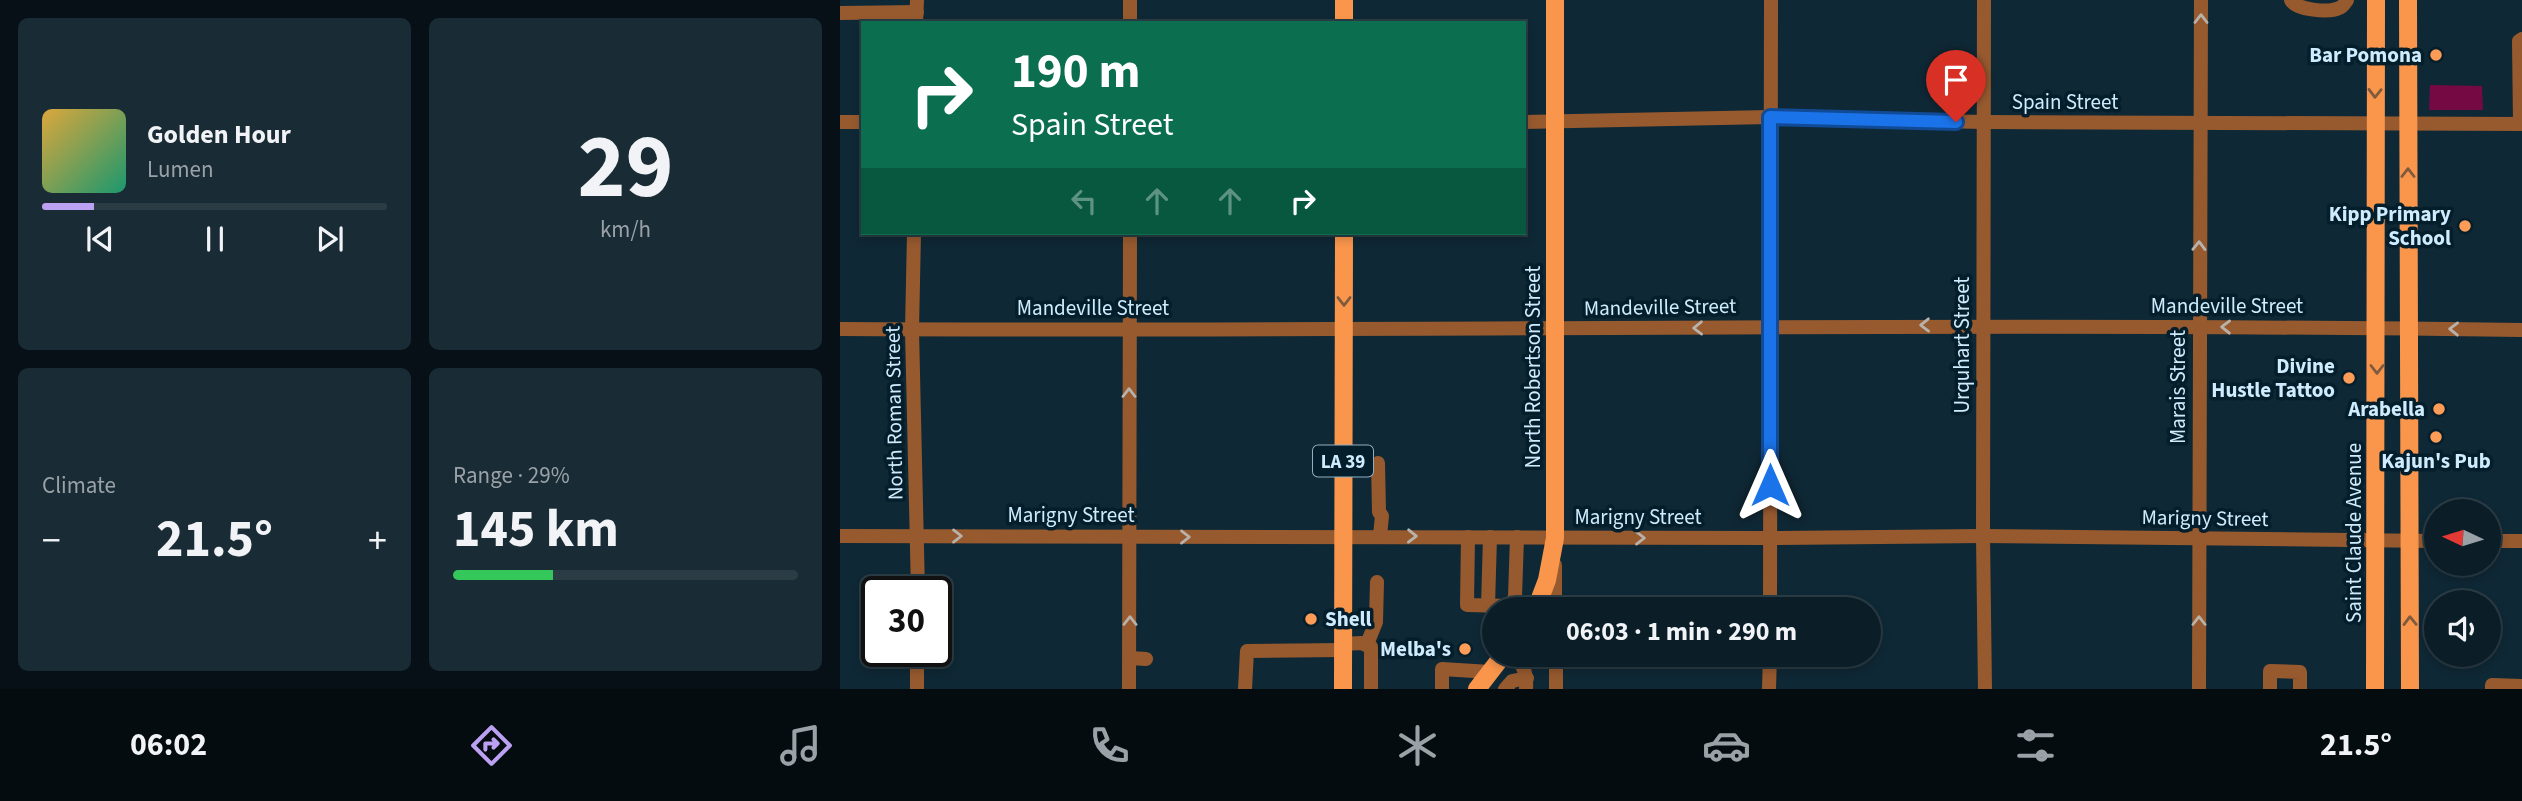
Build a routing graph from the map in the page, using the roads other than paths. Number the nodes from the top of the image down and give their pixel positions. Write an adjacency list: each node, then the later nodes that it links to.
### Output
1 (1130, 0): 13 (street)
2 (1344, 0): 14 (main road)
3 (1555, 0): 20 (main road, North Robertson Street)
4 (1771, 0): 16 (street)
5 (1984, 0): 21 (street, Urquhart Street)
6 (2201, 0): 22 (street, Marais Street, one-way to 6)
7 (2291, 0): 8 (street)
8 (2347, 0)
9 (2376, 0): 23 (main road, Saint Claude Avenue, one-way to 23)
10 (2408, 0): 25 (main road)
11 (917, 11): 12 (street)
12 (840, 13)
13 (1130, 21)
14 (1344, 21)
15 (2522, 39): 24 (street)
16 (1770, 117): 20 (street, Spain Street); 21 (street, Spain Street); 31 (street)
17 (840, 122): 18 (street)
18 (861, 122)
19 (1526, 122): 20 (street, Spain Street)
20 (1555, 122): 38 (main road, North Robertson Street)
21 (1983, 122): 22 (street, Spain Street); 29 (street, Urquhart Street)
22 (2200, 123): 23 (street, Spain Street); 30 (street, Marais Street, one-way to 22)
23 (2375, 124): 25 (street, Spain Street); 33 (main road, Saint Claude Avenue)
24 (2521, 124): 25 (street, Spain Street)
25 (2407, 125): 34 (main road, one-way to 25)
26 (914, 235): 37 (street, North Roman Street)
27 (1129, 235): 32 (street)
28 (1344, 235): 36 (main road, LA 39, one-way to 36)
29 (1983, 325): 30 (street, Mandeville Street); 31 (street, Mandeville Street, one-way to 31); 45 (street, Urquhart Street)
30 (2198, 326): 33 (street, Mandeville Street, one-way to 30); 52 (street, Marais Street)
31 (1770, 327): 38 (street, Mandeville Street, one-way to 38); 51 (street)
32 (1129, 328): 36 (street, Mandeville Street); 37 (street, Mandeville Street); 46 (street, one-way to 32)
33 (2377, 328): 34 (street, Mandeville Street); 53 (main road, Saint Claude Avenue, one-way to 53)
34 (2409, 328): 39 (street, Mandeville Street, one-way to 34); 54 (main road)
35 (840, 329): 37 (street, Mandeville Street)
36 (1344, 329): 38 (street, Mandeville Street); 44 (main road, LA 39)
37 (912, 330): 42 (street, North Roman Street)
38 (1557, 330): 50 (main road, North Robertson Street)
39 (2522, 330)
40 (1378, 463): 41 (street)
41 (1380, 533): 44 (street, Marigny Street); 47 (street, Marigny Street, one-way to 47)
42 (918, 535): 43 (street, Marigny Street); 46 (street, Marigny Street, one-way to 46); 58 (street, North Roman Street)
43 (840, 536)
44 (1343, 536): 46 (street, Marigny Street, one-way to 44); 67 (main road, LA 39)
45 (1983, 536): 51 (street, Marigny Street); 52 (street, Marigny Street); 87 (street, Urquhart Street)
46 (1130, 537): 68 (street, one-way to 46)
47 (1468, 537): 48 (street, Marigny Street); 65 (street)
48 (1490, 537): 49 (street, Marigny Street); 60 (street)
49 (1517, 537): 50 (street, Marigny Street); 61 (street)
50 (1555, 538): 51 (street, Marigny Street, one-way to 51); 62 (main road); 63 (street, North Robertson Street)
51 (1770, 538): 64 (street)
52 (2199, 538): 53 (street, Marigny Street); 88 (street, Marais Street, one-way to 52)
53 (2377, 541): 54 (street, Marigny Street); 91 (main road, Saint Claude Avenue)
54 (2409, 541): 55 (street, Marigny Street); 92 (main road, one-way to 54)
55 (2424, 541)
56 (2501, 541): 57 (street)
57 (2522, 541)
58 (918, 576)
59 (1377, 582): 66 (street)
60 (1488, 597)
61 (1515, 597)
62 (1540, 597)
63 (1555, 597)
64 (1770, 597)
65 (1482, 606)
66 (1367, 644): 67 (street); 81 (street)
67 (1343, 647): 79 (street); 80 (main road, LA 39)
68 (1130, 658): 69 (street); 78 (street)
69 (1146, 659)
70 (917, 667): 77 (street)
71 (1494, 667): 74 (main road)
72 (1556, 667): 85 (street)
73 (1770, 667): 86 (street)
74 (1490, 672): 82 (street); 83 (main road)
75 (1526, 684): 84 (street)
76 (2522, 686): 93 (street)
77 (917, 689)
78 (1129, 689)
79 (1245, 689)
80 (1343, 689)
81 (1371, 689)
82 (1442, 689)
83 (1477, 689)
84 (1505, 689)
85 (1556, 689)
86 (1769, 689)
87 (1985, 689)
88 (2199, 689)
89 (2270, 689): 90 (street)
90 (2300, 689)
91 (2375, 689)
92 (2410, 689)
93 (2492, 689)

